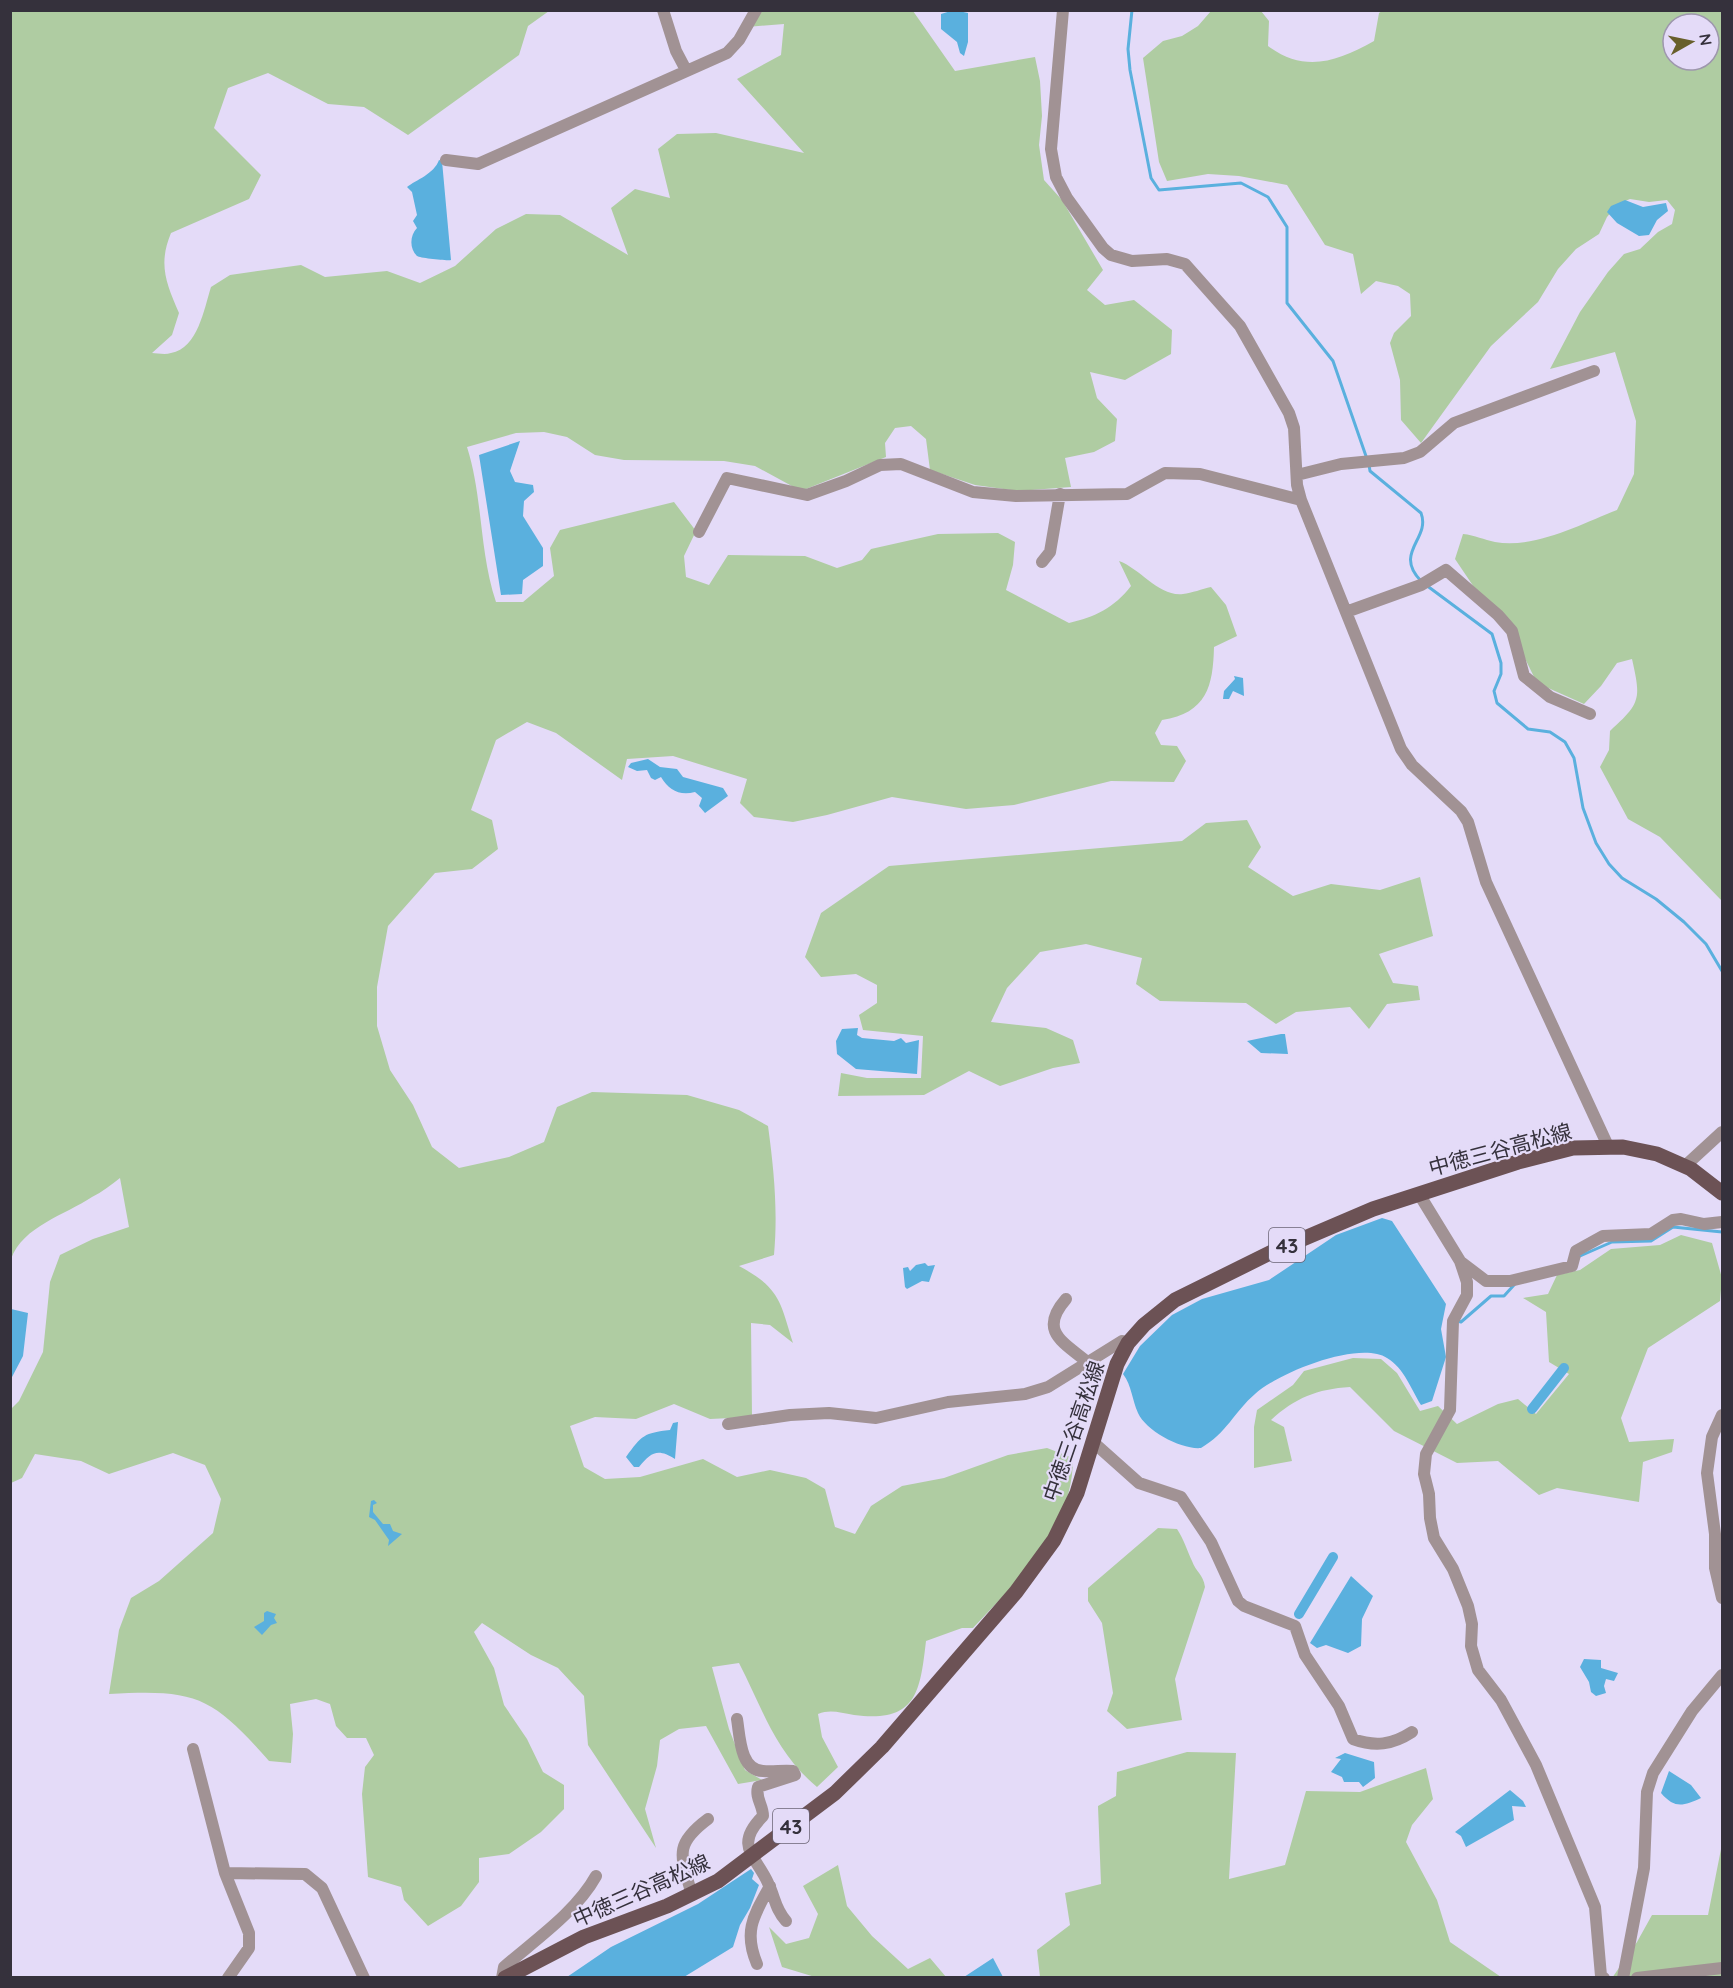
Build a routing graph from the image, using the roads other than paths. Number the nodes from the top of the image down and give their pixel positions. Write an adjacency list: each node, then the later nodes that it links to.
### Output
1 (663, 10): 4 (street)
2 (1063, 10): 7 (street)
3 (750, 14): 4 (street)
4 (686, 70): 5 (street)
5 (446, 160)
6 (1594, 371): 7 (street)
7 (1297, 475): 9 (street)
8 (1060, 494): 9 (street); 10 (street); 11 (street)
9 (1301, 500): 12 (street)
10 (699, 532)
11 (1042, 562)
12 (1346, 612): 13 (street); 15 (street)
13 (1590, 714)
14 (1722, 1132): 16 (street)
15 (1608, 1146): 16 (main road, 中徳三谷高松線 / 43); 18 (main road, 中徳三谷高松線 / 43)
16 (1684, 1166): 17 (main road, 中徳三谷高松線 / 43)
17 (1722, 1192)
18 (1419, 1194): 20 (street); 22 (main road, 中徳三谷高松線 / 43)
19 (1722, 1222): 20 (street)
20 (1460, 1261): 44 (street)
21 (1066, 1299): 23 (street)
22 (1128, 1343): 23 (street); 26 (main road, 中徳三谷高松線 / 43)
23 (1086, 1361): 25 (street)
24 (1722, 1415): 27 (street)
25 (728, 1424)
26 (1093, 1442): 30 (street); 33 (main road, 中徳三谷高松線 / 43)
27 (1722, 1598)
28 (1722, 1675): 45 (street)
29 (737, 1719): 33 (street)
30 (1412, 1732)
31 (193, 1749): 34 (street)
32 (708, 1819): 37 (street)
33 (751, 1858): 36 (street); 37 (main road, 中徳三谷高松線 / 43)
34 (225, 1873): 41 (street); 42 (street)
35 (596, 1876): 43 (street)
36 (770, 1886): 38 (street); 39 (street)
37 (692, 1895): 43 (main road, 中徳三谷高松線 / 43)
38 (786, 1921)
39 (757, 1964)
40 (1722, 1968): 46 (street)
41 (228, 1977)
42 (364, 1977)
43 (504, 1977)
44 (1604, 1977)
45 (1623, 1977)
46 (1637, 1977)

